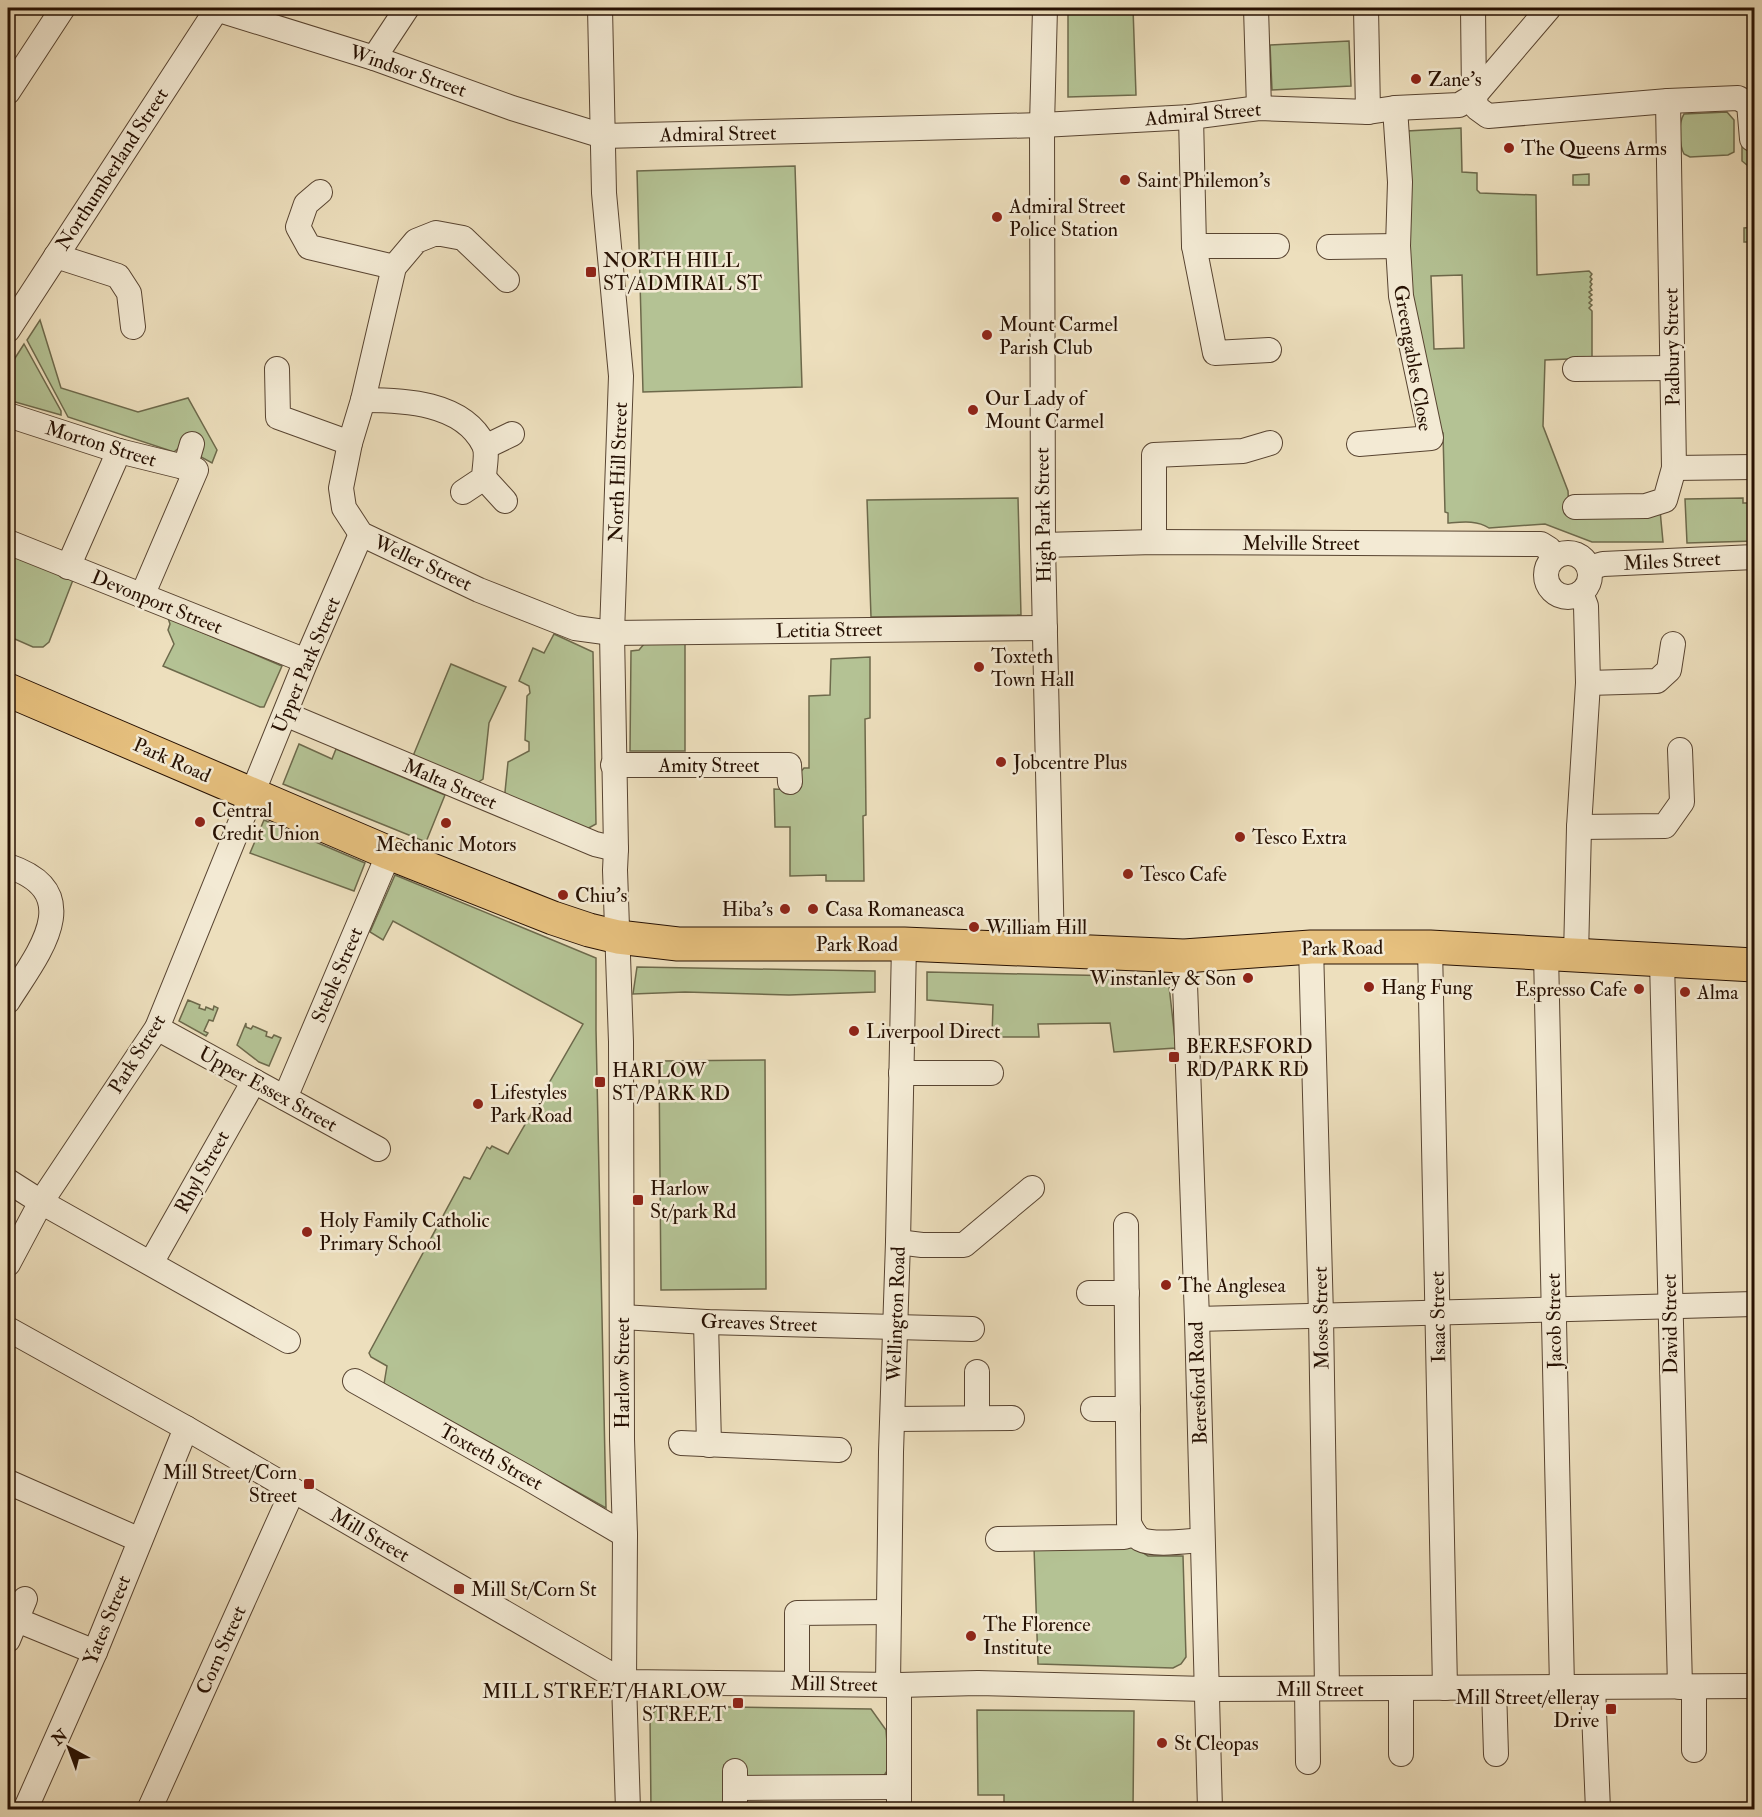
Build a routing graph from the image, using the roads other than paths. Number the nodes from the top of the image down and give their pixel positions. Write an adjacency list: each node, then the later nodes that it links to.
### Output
1 (63, 8): 12 (street)
2 (215, 8): 10 (street, Windsor Street); 27 (street, Northumberland Street)
3 (407, 8): 11 (street)
4 (600, 8): 20 (street, North Hill Street)
5 (1046, 8): 19 (street, High Park Street)
6 (1256, 8): 15 (street)
7 (1366, 8): 17 (street)
8 (1473, 8): 13 (street)
9 (1549, 8): 13 (street)
10 (269, 16): 11 (street, Windsor Street)
11 (374, 58): 20 (street, Windsor Street)
12 (8, 92)
13 (1474, 96): 14 (street); 16 (street, Admiral Street)
14 (1668, 101): 21 (street); 33 (street, Padbury Street)
15 (1259, 108): 17 (street, Admiral Street); 18 (street, Admiral Street)
16 (1395, 108): 17 (street, Admiral Street); 25 (street, Greengables Close)
17 (1368, 112)
18 (1191, 117): 19 (street, Admiral Street); 23 (street)
19 (1042, 124): 20 (street, Admiral Street); 55 (street, High Park Street)
20 (603, 136): 63 (street, North Hill Street)
21 (1755, 140)
22 (320, 192): 28 (street)
23 (1194, 246): 24 (street); 32 (street)
24 (1277, 246)
25 (1398, 246): 26 (street); 42 (street, Greengables Close)
26 (1329, 247)
27 (56, 256): 30 (street); 31 (street, Northumberland Street)
28 (394, 267): 29 (street); 36 (street, Weller Street)
29 (507, 280)
30 (133, 327)
31 (8, 330)
32 (1269, 350)
33 (1672, 368): 35 (street); 46 (street, Padbury Street)
34 (277, 369): 41 (street)
35 (1575, 369)
36 (363, 400): 41 (street, Weller Street); 43 (street)
37 (8, 415): 44 (street, Morton Street)
38 (512, 434): 43 (street)
39 (1270, 443): 54 (street)
40 (192, 444): 47 (street)
41 (350, 444): 52 (street, Weller Street)
42 (1359, 444)
43 (485, 447): 48 (street)
44 (120, 451): 47 (street, Morton Street); 58 (street)
45 (1755, 467): 46 (street)
46 (1674, 468): 51 (street, Padbury Street)
47 (191, 469): 61 (street)
48 (484, 478): 49 (street); 50 (street)
49 (463, 492)
50 (505, 501)
51 (1575, 507)
52 (361, 534): 63 (street, Weller Street); 65 (street, Upper Park Street)
53 (8, 542): 58 (street, Devonport Street)
54 (1154, 542): 55 (street, Melville Street); 56 (street, Melville Street)
55 (1043, 545): 62 (street, High Park Street)
56 (1555, 556): 59 (street, Melville Street); 60 (street)
57 (1755, 557): 59 (street, Miles Street)
58 (68, 567): 61 (street, Devonport Street)
59 (1589, 568): 60 (street)
60 (1581, 593): 66 (street)
61 (142, 596): 65 (street, Devonport Street)
62 (1045, 628): 63 (street, Letitia Street); 81 (street, High Park Street)
63 (612, 633): 70 (street, North Hill Street)
64 (1673, 644): 66 (street)
65 (306, 661): 68 (street, Upper Park Street)
66 (1588, 683): 73 (street)
67 (8, 690): 72 (highway, Park Road)
68 (285, 714): 72 (street, Upper Park Street); 74 (street, Malta Street)
69 (1680, 750): 73 (street)
70 (613, 765): 71 (street, Amity Street); 74 (street, North Hill Street)
71 (790, 782)
72 (252, 796): 75 (highway, Park Road); 87 (street, Park Street)
73 (1579, 827): 82 (street)
74 (616, 849): 77 (street, North Hill Street)
75 (389, 853): 77 (highway, Park Road); 91 (street, Steble Street)
76 (8, 866): 86 (street)
77 (618, 937): 78 (highway, Park Road); 107 (street, Harlow Street)
78 (903, 944): 81 (highway, Park Road); 88 (street, Wellington Road)
79 (1311, 947): 80 (highway, Park Road); 83 (highway, Park Road); 106 (street, Moses Street)
80 (1430, 947): 82 (highway, Park Road); 105 (street, Isaac Street)
81 (1052, 951): 83 (highway, Park Road)
82 (1561, 955): 84 (highway, Park Road); 104 (street, Jacob Street)
83 (1184, 956): 108 (street, Beresford Road)
84 (1662, 961): 85 (highway, Park Road); 103 (street, David Street)
85 (1755, 965)
86 (8, 1001)
87 (157, 1028): 90 (street, Upper Essex Street); 95 (street, Park Street)
88 (901, 1073): 89 (street); 97 (street, Wellington Road)
89 (991, 1073)
90 (254, 1081): 91 (street, Upper Essex Street); 98 (street, Rhyl Street)
91 (285, 1098): 92 (street, Upper Essex Street)
92 (378, 1149)
93 (8, 1181): 95 (street)
94 (1032, 1188): 97 (street)
95 (41, 1202): 98 (street); 99 (street, Park Street)
96 (1131, 1236): 101 (street)
97 (898, 1242): 110 (street, Wellington Road)
98 (151, 1263): 113 (street)
99 (8, 1264)
100 (1089, 1293): 101 (street)
101 (1127, 1293): 117 (street)
102 (1755, 1304): 103 (street)
103 (1670, 1306): 104 (street); 141 (street, David Street)
104 (1554, 1310): 105 (street); 139 (street, Jacob Street)
105 (1438, 1313): 106 (street); 143 (street, Isaac Street)
106 (1321, 1316): 108 (street); 146 (street, Moses Street)
107 (622, 1317): 109 (street, Greaves Street); 128 (street, Harlow Street)
108 (1197, 1319): 131 (street, Beresford Road)
109 (706, 1322): 110 (street, Greaves Street); 123 (street)
110 (896, 1326): 112 (street, Greaves Street); 120 (street, Wellington Road)
111 (8, 1329): 121 (street, Mill Street)
112 (972, 1329)
113 (288, 1341)
114 (977, 1372): 118 (street)
115 (356, 1382): 128 (street, Toxteth Street)
116 (1093, 1409): 117 (street)
117 (1128, 1409): 127 (street)
118 (976, 1418): 119 (street); 120 (street)
119 (1012, 1418)
120 (893, 1419): 132 (street, Wellington Road)
121 (186, 1428): 126 (street, Mill Street); 130 (street, Yates Street)
122 (681, 1443): 123 (street)
123 (708, 1445): 124 (street)
124 (839, 1450)
125 (8, 1482): 130 (street)
126 (293, 1490): 135 (street, Mill Street); 154 (street, Corn Street)
127 (1135, 1534): 129 (street); 131 (street)
128 (625, 1535): 135 (street, Harlow Street)
129 (998, 1539)
130 (140, 1540): 134 (street, Yates Street)
131 (1202, 1540): 145 (street, Beresford Road)
132 (889, 1612): 136 (street); 137 (street, Wellington Road)
133 (17, 1620): 134 (street)
134 (94, 1652): 153 (street, Yates Street)
135 (624, 1682): 136 (street, Mill Street); 155 (street, Harlow Street)
136 (797, 1683): 137 (street, Mill Street)
137 (893, 1685): 145 (street, Mill Street); 152 (street, Wellington Road)
138 (1755, 1686): 141 (street, Mill Street)
139 (1562, 1687): 140 (street, Mill Street); 144 (street, Mill Street)
140 (1593, 1687): 141 (street, Mill Street); 157 (street)
141 (1687, 1687): 147 (street, David Street)
142 (1401, 1688): 143 (street, Mill Street); 146 (street, Mill Street); 148 (street)
143 (1445, 1688): 144 (street, Mill Street)
144 (1494, 1688): 149 (street)
145 (1206, 1689): 146 (street, Mill Street); 156 (street, Beresford Road)
146 (1317, 1689): 150 (street, Moses Street)
147 (1694, 1750)
148 (1401, 1754)
149 (1496, 1754)
150 (1308, 1762)
151 (735, 1789): 152 (street)
152 (899, 1798)
153 (25, 1809)
154 (149, 1809)
155 (627, 1809)
156 (1210, 1809)
157 (1598, 1809)

